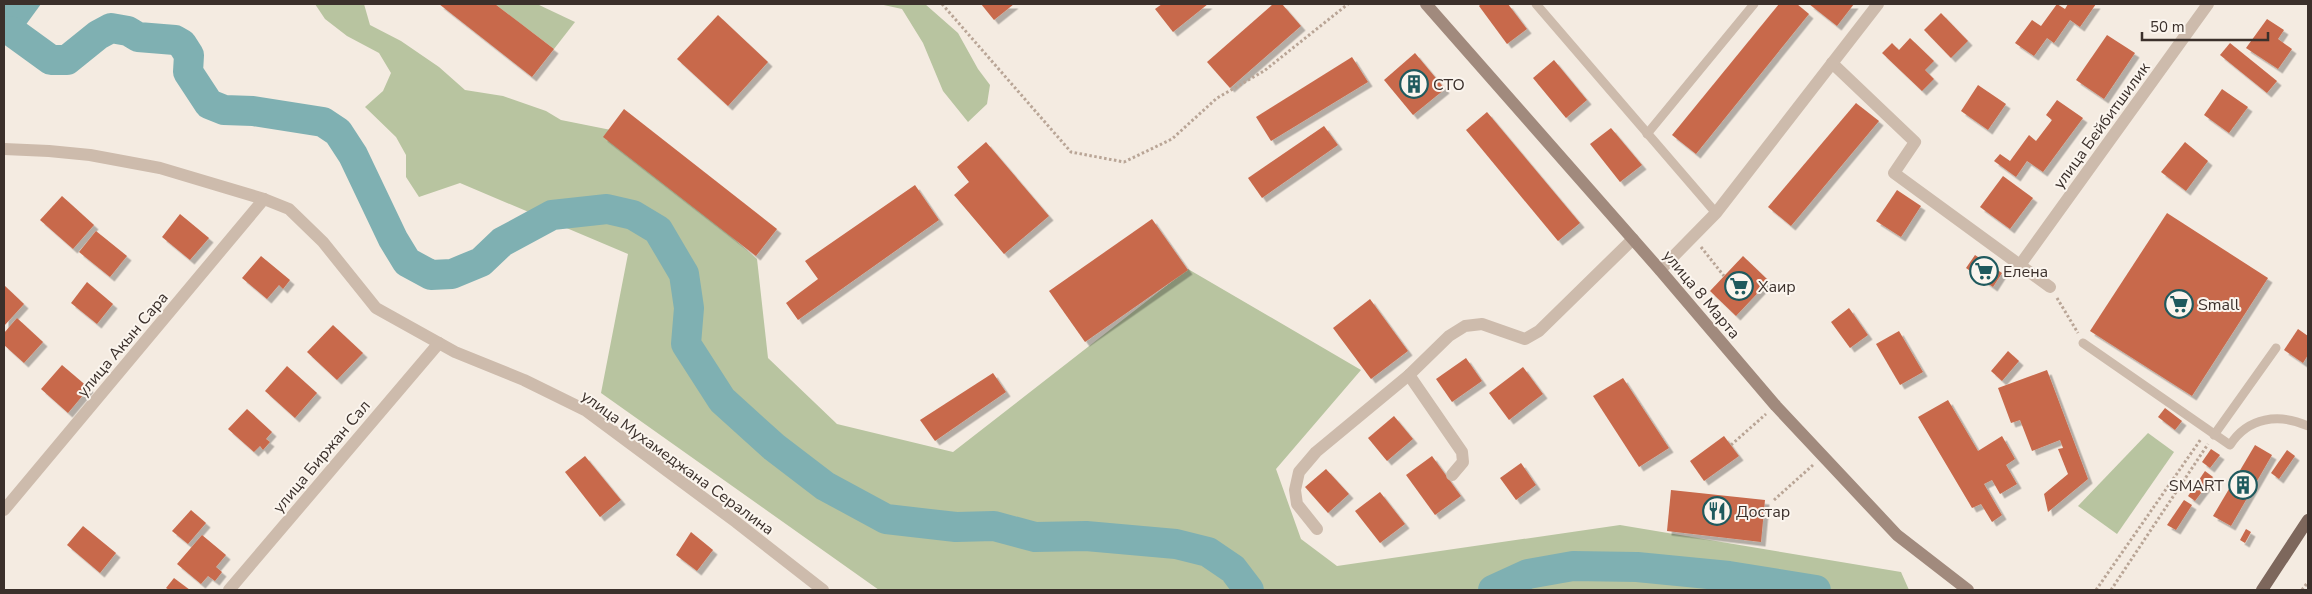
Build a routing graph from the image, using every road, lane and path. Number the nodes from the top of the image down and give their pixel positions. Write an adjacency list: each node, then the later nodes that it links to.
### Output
1 (942, 4): 2 (path)
2 (1348, 4)
3 (1426, 4): 14 (street, улица 8 Марта)
4 (1536, 4): 9 (lane)
5 (1754, 4): 9 (lane)
6 (1878, 4): 8 (street)
7 (2208, 4): 15 (street, улица Бейбитшилик)
8 (1832, 63): 12 (street); 15 (street)
9 (1647, 134): 12 (lane)
10 (4, 149): 11 (street, улица Мухамеджана Сералина)
11 (264, 199): 19 (street, улица Мухамеджана Сералина); 30 (street, улица Акын Сара)
12 (1716, 213): 13 (street)
13 (1693, 236): 16 (street); 17 (path)
14 (1632, 239): 16 (street, улица 8 Марта); 22 (street)
15 (2020, 265): 18 (street)
16 (1660, 270): 23 (street, улица 8 Марта)
17 (1724, 276)
18 (2050, 287): 20 (path)
19 (439, 343): 34 (street, улица Биржан Сал); 35 (street, улица Мухамеджана Сералина)
20 (2084, 343): 25 (lane)
21 (2276, 348): 25 (lane)
22 (1409, 375): 28 (street); 32 (street)
23 (1776, 406): 26 (path); 27 (street, улица 8 Марта)
24 (2308, 426): 25 (lane)
25 (2210, 433): 37 (path); 38 (path)
26 (1731, 445)
27 (1823, 456): 29 (path); 36 (street, улица 8 Марта)
28 (1452, 475)
29 (1774, 500)
30 (4, 510)
31 (2308, 520): 39 (main road)
32 (1317, 530)
33 (2308, 582): 40 (path)
34 (228, 590)
35 (823, 590)
36 (1968, 590)
37 (2096, 590)
38 (2111, 590)
39 (2262, 590)
40 (2302, 590)

